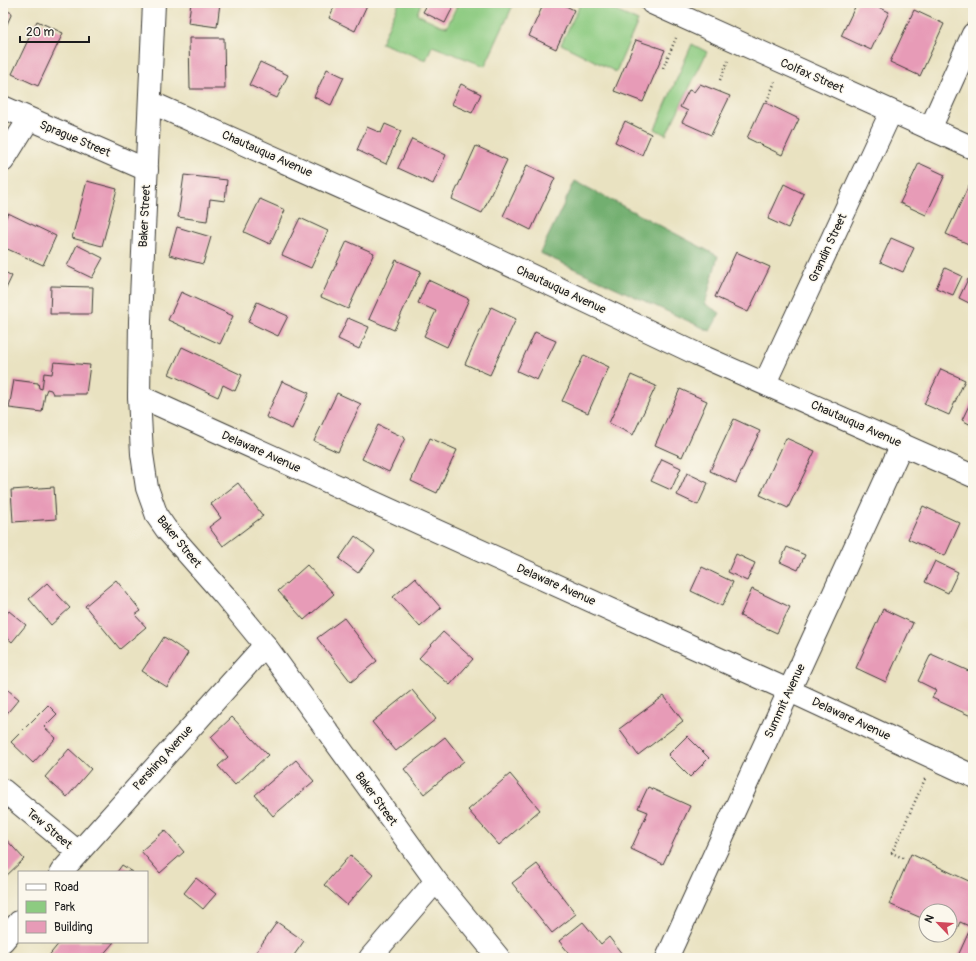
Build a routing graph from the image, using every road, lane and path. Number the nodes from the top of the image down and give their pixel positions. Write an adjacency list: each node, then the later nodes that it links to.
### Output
1 (154, 3): 10 (street, Baker Street)
2 (652, 3): 12 (street, Colfax Street)
3 (679, 32): 6 (path)
4 (973, 34): 14 (street)
5 (731, 56): 8 (path)
6 (663, 68)
7 (777, 76): 9 (path)
8 (720, 80)
9 (767, 101)
10 (150, 102): 17 (street, Baker Street); 18 (street, Chautauqua Avenue)
11 (3, 107): 13 (street, Sprague Street)
12 (891, 112): 14 (street, Colfax Street); 18 (street, Grandin Street)
13 (29, 119): 16 (street); 17 (street, Sprague Street)
14 (930, 129): 15 (street, Colfax Street)
15 (973, 148)
16 (3, 161)
17 (147, 170): 19 (street, Baker Street)
18 (764, 383): 20 (street, Chautauqua Avenue)
19 (139, 396): 22 (street, Baker Street); 23 (street, Delaware Avenue)
20 (902, 444): 21 (street, Chautauqua Avenue); 23 (street, Summit Avenue)
21 (973, 476)
22 (265, 645): 27 (street, Pershing Avenue); 30 (street, Baker Street)
23 (790, 691): 24 (street, Delaware Avenue); 35 (street, Summit Avenue)
24 (935, 758): 25 (street, Delaware Avenue); 28 (path)
25 (973, 776)
26 (3, 790): 27 (street, Tew Street)
27 (78, 852): 29 (street, Pershing Avenue)
28 (903, 858)
29 (62, 871)
30 (436, 881): 33 (street); 34 (street, Baker Street)
31 (18, 923): 32 (street)
32 (3, 941)
33 (370, 958)
34 (499, 958)
35 (667, 958)

